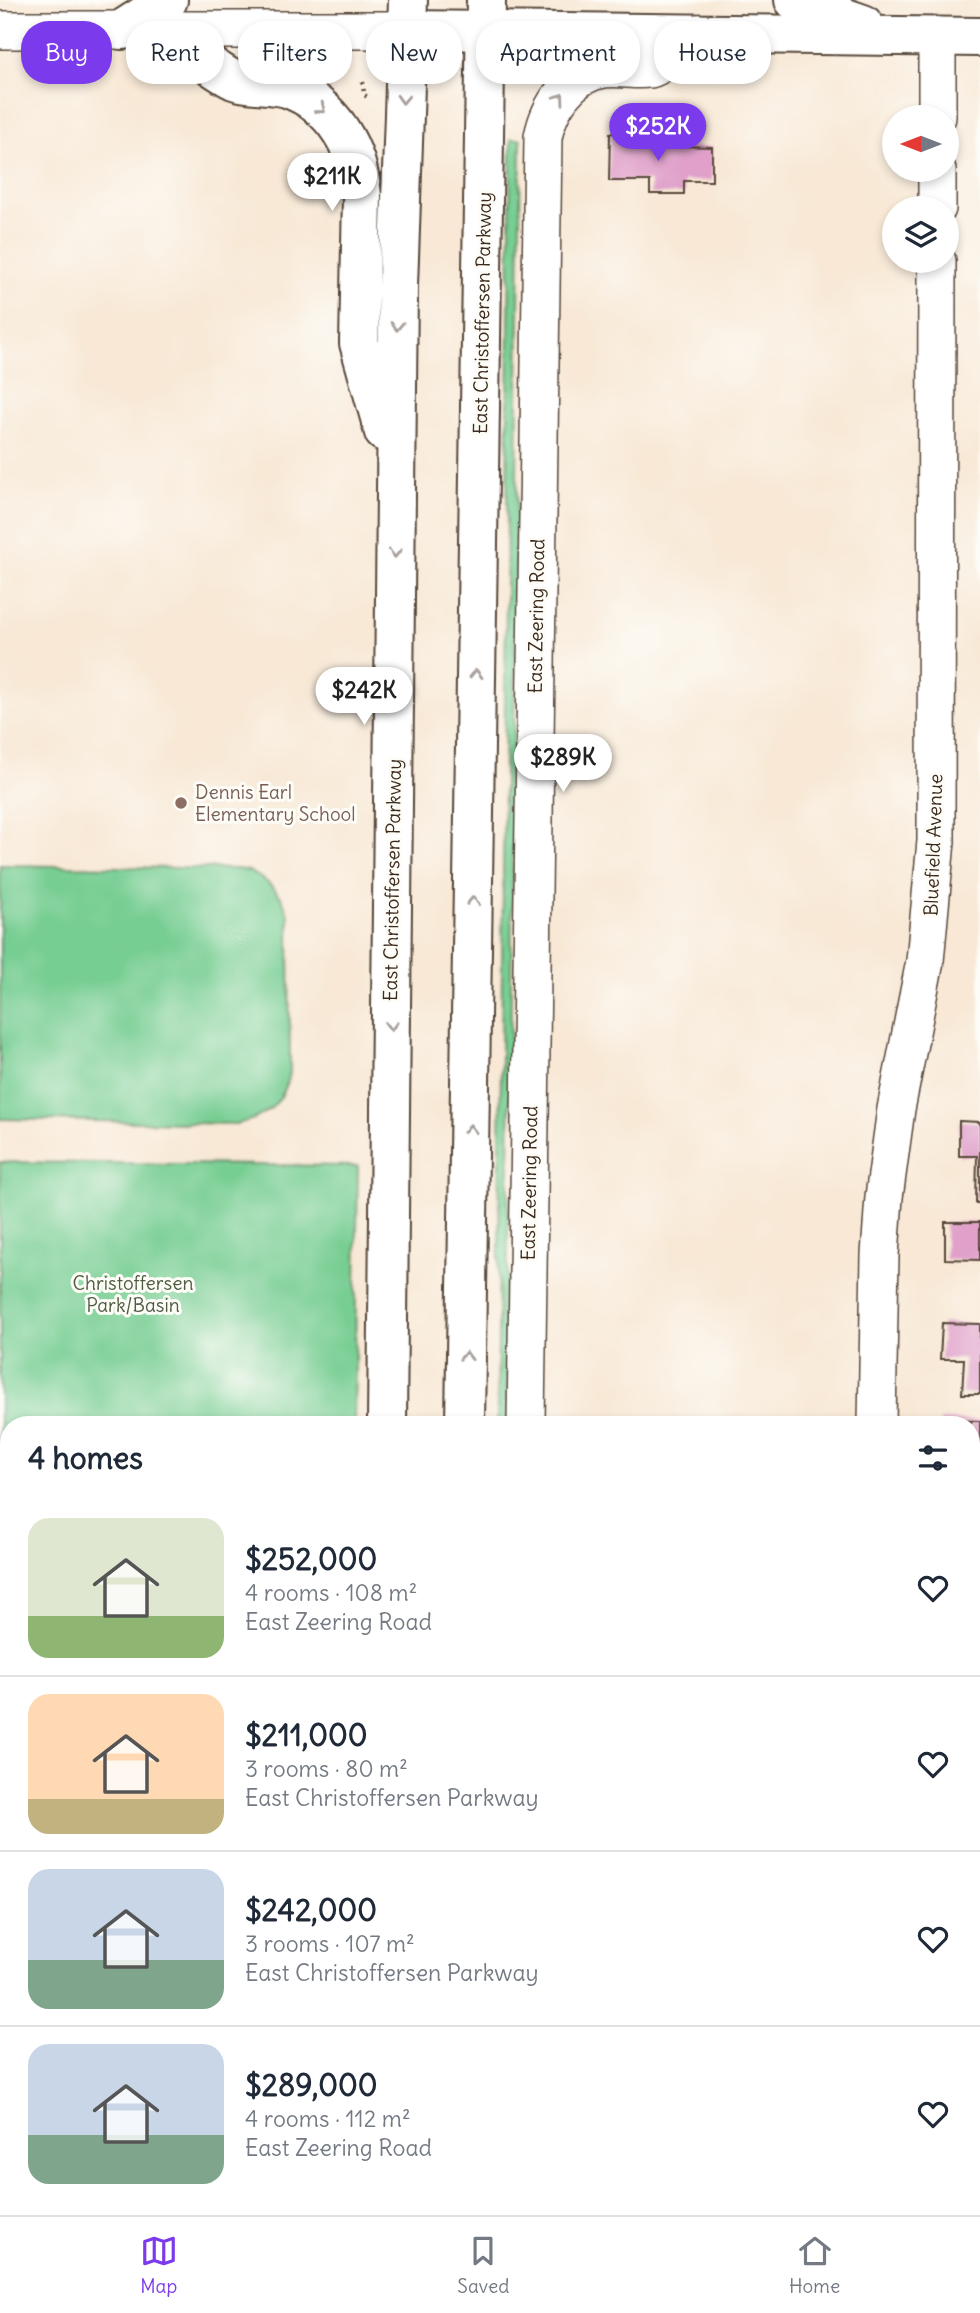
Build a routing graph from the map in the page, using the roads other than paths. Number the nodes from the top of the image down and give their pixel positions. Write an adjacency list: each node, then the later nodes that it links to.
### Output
1 (794, 0): 8 (street)
2 (407, 15): 3 (street); 4 (street); 14 (street, East Christoffersen Parkway, one-way to 14)
3 (486, 15): 5 (street); 16 (street, East Christoffersen Parkway, one-way to 3)
4 (147, 20): 6 (street); 14 (street, one-way to 14)
5 (654, 29)
6 (0, 30)
7 (771, 34): 8 (street)
8 (895, 35): 9 (street)
9 (937, 36): 10 (street); 12 (street)
10 (980, 37)
11 (654, 67): 17 (street, East Zeering Road, one-way to 11)
12 (937, 105)
13 (937, 273): 18 (street, Bluefield Avenue)
14 (396, 476): 15 (street, East Christoffersen Parkway, one-way to 15)
15 (387, 1416)
16 (465, 1416)
17 (526, 1416)
18 (877, 1416)

